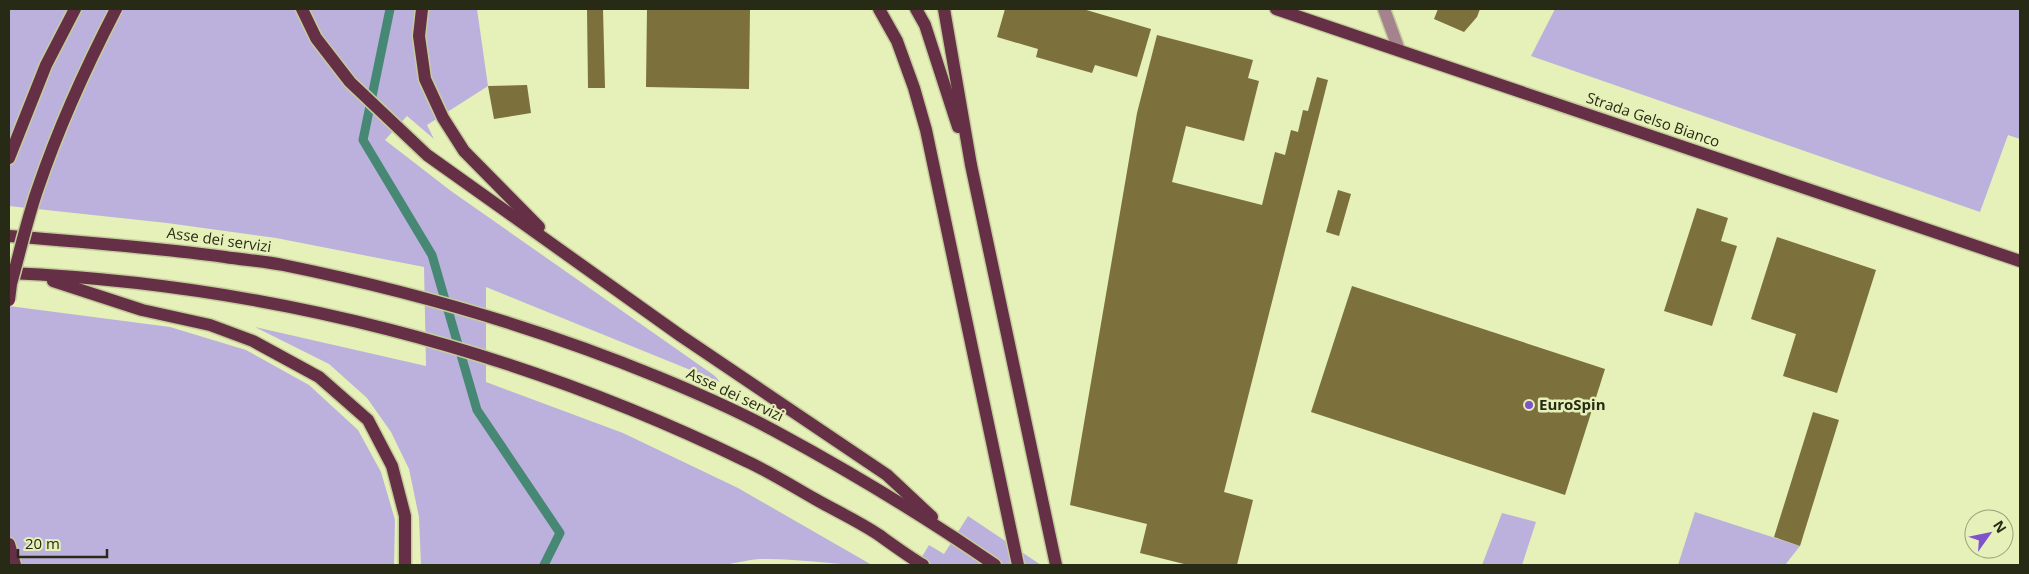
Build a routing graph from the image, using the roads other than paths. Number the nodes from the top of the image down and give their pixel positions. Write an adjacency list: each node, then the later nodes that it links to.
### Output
1 (75, 9): 11 (main road)
2 (116, 9): 18 (main road, bridge)
3 (302, 9): 14 (main road)
4 (422, 9): 14 (main road)
5 (879, 9): 25 (main road)
6 (916, 9): 12 (main road)
7 (944, 9): 12 (main road)
8 (1276, 9): 10 (main road, Strada Gelso Bianco)
9 (1384, 9): 10 (lane)
10 (1398, 50): 15 (main road, Strada Gelso Bianco)
11 (9, 158)
12 (971, 165): 26 (main road)
13 (9, 236): 19 (main road, Asse dei servizi)
14 (558, 247): 19 (main road)
15 (2020, 261)
16 (9, 273): 17 (main road)
17 (31, 274): 21 (main road); 23 (main road)
18 (9, 300)
19 (954, 537): 24 (main road)
20 (9, 544): 22 (main road)
21 (921, 564)
22 (16, 565)
23 (405, 565)
24 (995, 565)
25 (1018, 565)
26 (1056, 565)

